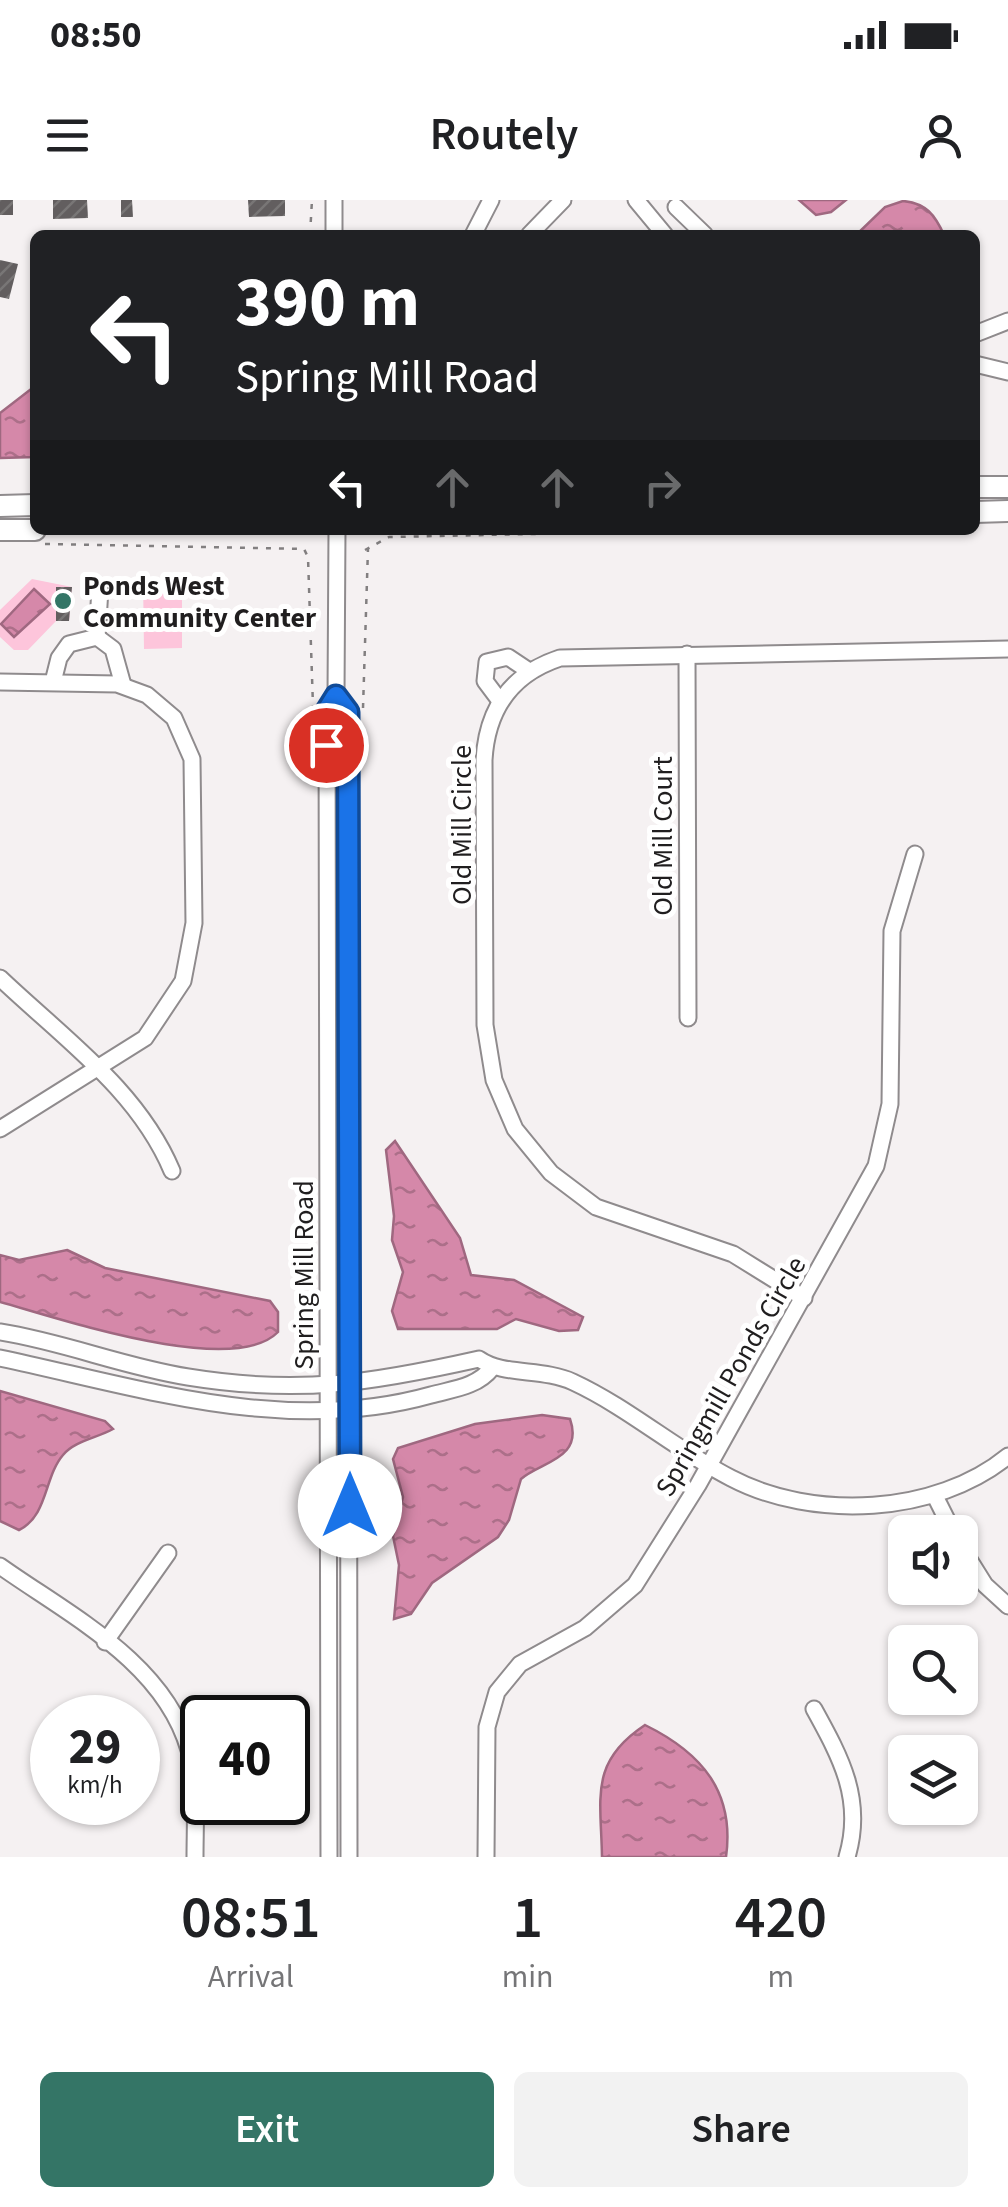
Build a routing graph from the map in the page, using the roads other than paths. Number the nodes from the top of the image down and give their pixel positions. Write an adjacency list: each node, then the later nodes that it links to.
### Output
1 (334, 200): 6 (street)
2 (491, 200): 7 (street)
3 (563, 200): 8 (street)
4 (636, 200): 9 (street)
5 (679, 204): 9 (street); 10 (street)
6 (334, 230)
7 (475, 230)
8 (535, 230)
9 (662, 230)
10 (701, 230)
11 (1008, 321): 12 (street)
12 (980, 332)
13 (980, 365): 14 (street)
14 (1008, 372)
15 (1008, 486): 16 (main road)
16 (980, 488)
17 (0, 506): 18 (main road)
18 (30, 506)
19 (1008, 511): 20 (main road)
20 (980, 512)
21 (0, 530): 23 (main road)
22 (337, 535): 43 (street, Spring Mill Road)
23 (36, 537)
24 (100, 589): 25 (street)
25 (97, 637): 30 (street); 31 (street)
26 (1008, 648): 27 (street, Old Mill Circle)
27 (686, 654): 28 (street, Old Mill Circle); 35 (street, Old Mill Court)
28 (529, 671): 32 (street, Old Mill Circle); 32 (street)
29 (0, 682): 30 (street)
30 (54, 682): 31 (street)
31 (124, 685): 36 (street)
32 (500, 701): 39 (street, Old Mill Circle)
33 (916, 854): 39 (street, Springmill Ponds Circle)
34 (0, 978): 36 (street)
35 (688, 1018)
36 (100, 1070): 37 (street); 38 (street)
37 (0, 1129)
38 (172, 1171)
39 (804, 1298): 46 (street, Springmill Ponds Circle)
40 (0, 1332): 43 (street)
41 (0, 1358): 44 (street)
42 (492, 1368): 43 (street); 44 (street); 46 (street)
43 (339, 1386): 44 (street, Spring Mill Road)
44 (339, 1410): 56 (street, Spring Mill Road); 57 (street, Spring Mill Road)
45 (1008, 1456): 47 (street)
46 (708, 1465): 47 (street); 58 (street, Springmill Ponds Circle)
47 (934, 1496): 48 (street)
48 (944, 1515)
49 (168, 1553): 53 (street)
50 (0, 1566): 53 (street)
51 (978, 1576): 52 (street)
52 (1008, 1606)
53 (105, 1642): 55 (street)
54 (814, 1709): 59 (street)
55 (195, 1857)
56 (329, 1857)
57 (350, 1857)
58 (486, 1857)
59 (847, 1857)

